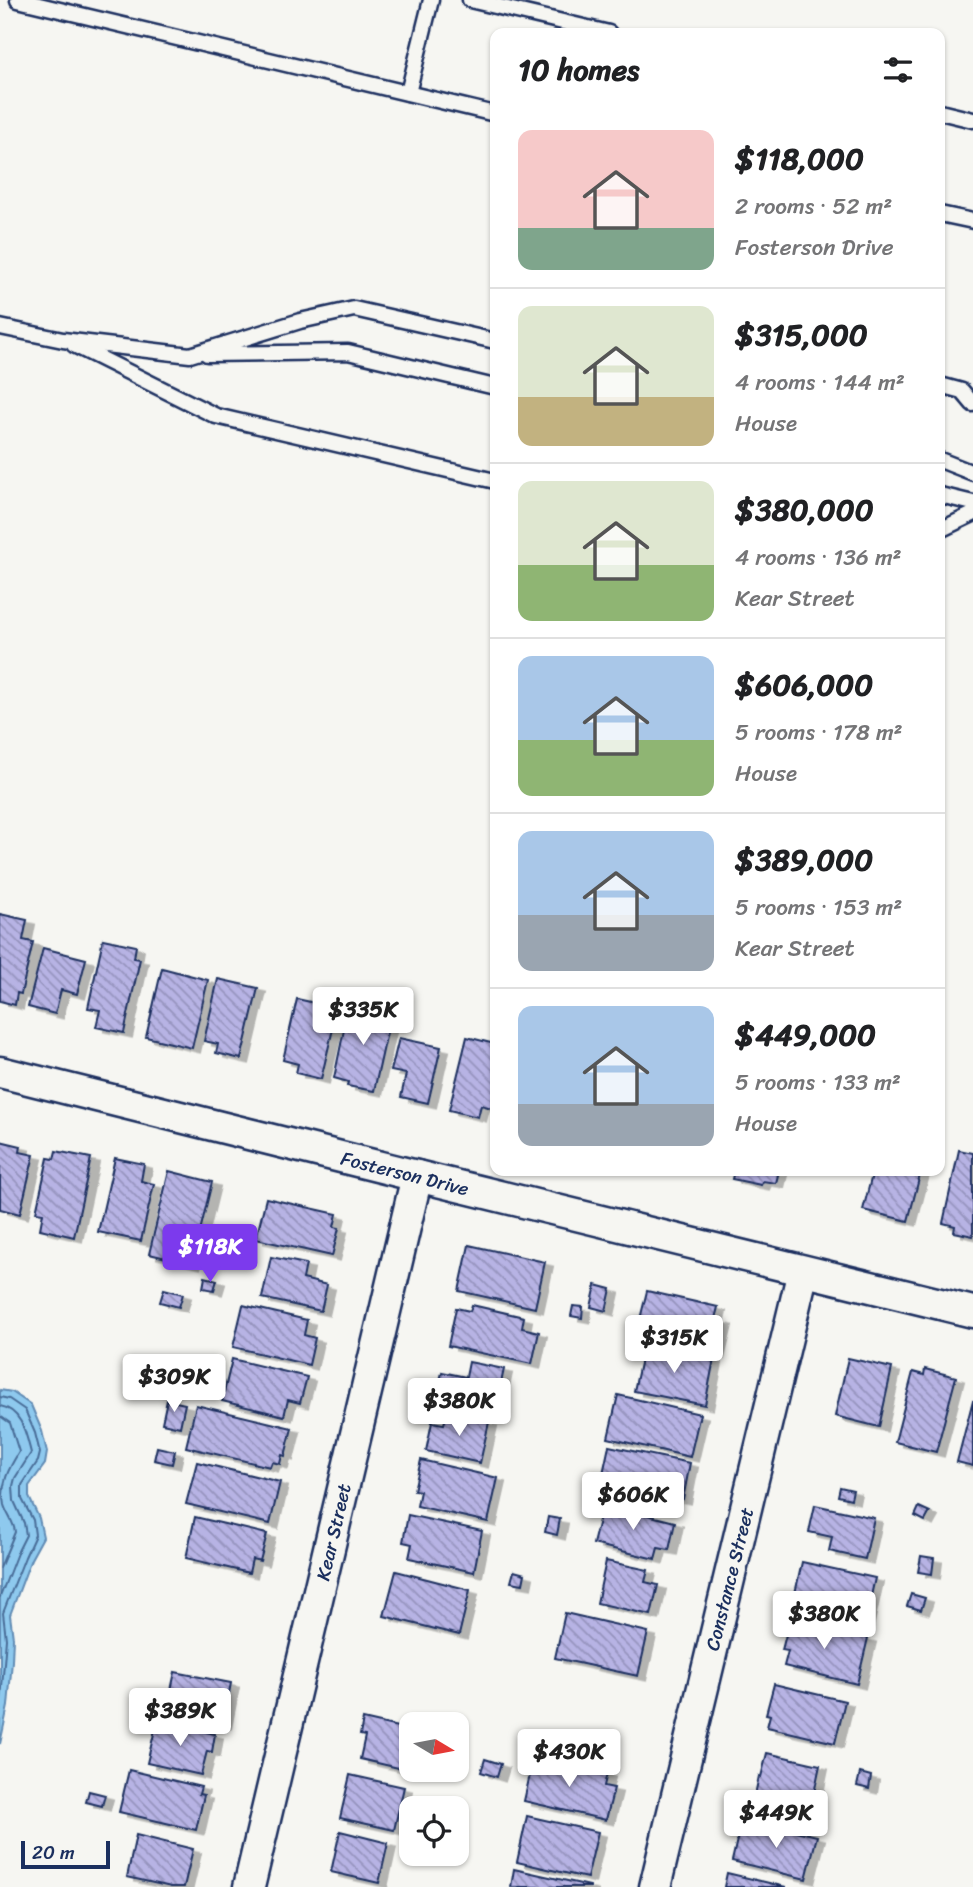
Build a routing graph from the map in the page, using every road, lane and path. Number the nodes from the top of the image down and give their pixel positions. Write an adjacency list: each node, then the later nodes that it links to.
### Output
1 (18, 0): 5 (lane)
2 (431, 0): 5 (lane)
3 (470, 0): 4 (lane)
4 (588, 28)
5 (408, 93): 6 (lane)
6 (490, 113)
7 (945, 113): 8 (lane)
8 (973, 120)
9 (945, 215): 10 (lane)
10 (973, 220)
11 (0, 327): 12 (lane)
12 (63, 340): 14 (lane); 20 (lane)
13 (490, 340): 14 (lane)
14 (190, 355): 15 (lane)
15 (490, 386)
16 (945, 386): 17 (lane)
17 (973, 404)
18 (945, 462): 19 (lane)
19 (973, 473)
20 (490, 480)
21 (945, 496): 22 (lane)
22 (973, 503)
23 (973, 514): 24 (lane)
24 (945, 528)
25 (0, 1072): 26 (street, Fosterson Drive)
26 (418, 1177): 27 (street, Fosterson Drive); 29 (street, Kear Street)
27 (803, 1271): 28 (street, Fosterson Drive); 30 (street, Constance Street)
28 (973, 1312)
29 (249, 1887)
30 (655, 1887)

